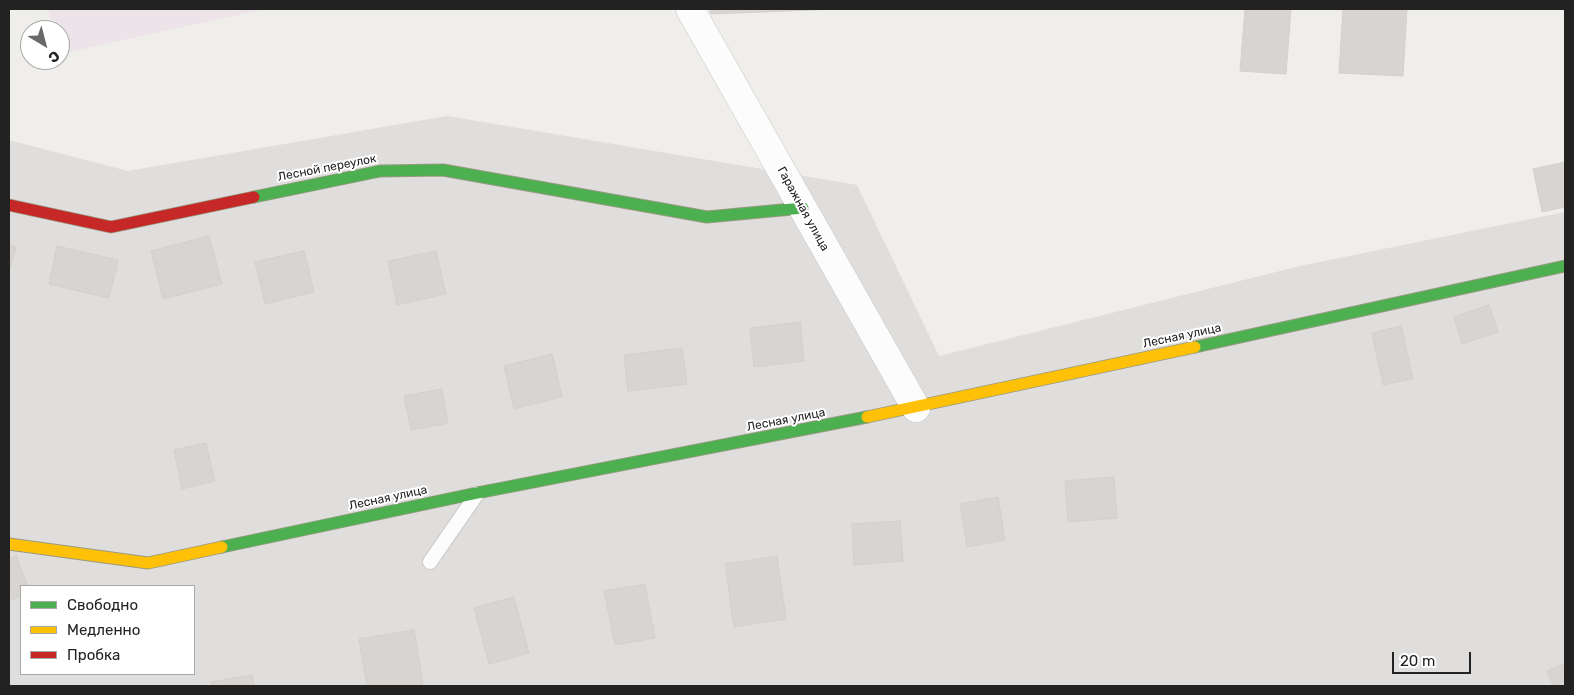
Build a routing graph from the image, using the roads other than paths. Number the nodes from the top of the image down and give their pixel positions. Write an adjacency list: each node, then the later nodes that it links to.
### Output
1 (690, 9): 3 (street, Гаражная улица)
2 (9, 205): 3 (street, Лесной переулок)
3 (803, 208): 5 (street, Гаражная улица)
4 (1565, 266): 5 (street, Лесная улица)
5 (916, 408): 6 (street, Лесная улица)
6 (477, 493): 7 (street, Лесная улица); 8 (lane)
7 (9, 544)
8 (430, 562)

